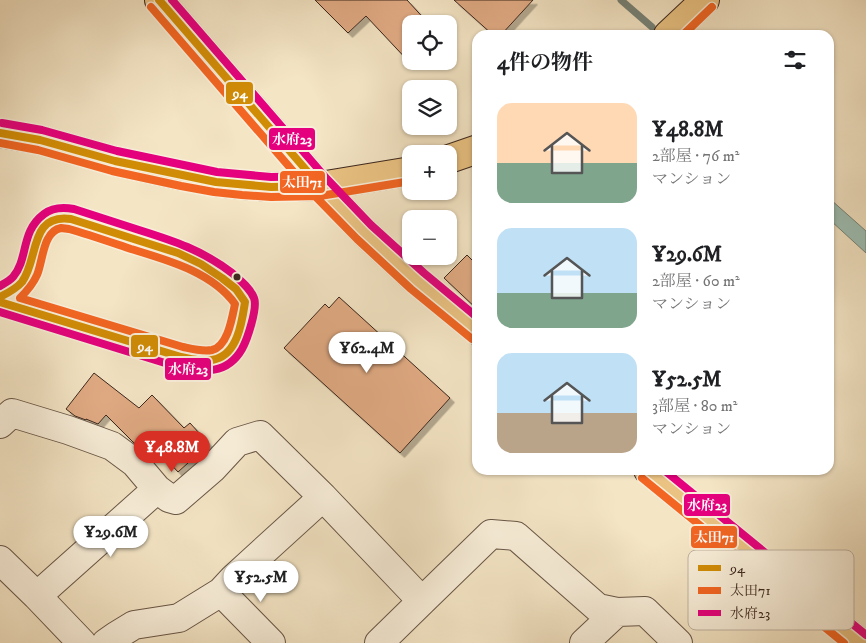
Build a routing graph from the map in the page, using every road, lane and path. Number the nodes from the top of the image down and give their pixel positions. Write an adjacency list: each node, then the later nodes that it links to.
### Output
1 (159, 0): 8 (highway)
2 (705, 0): 3 (highway)
3 (673, 30)
4 (0, 133): 8 (highway)
5 (472, 151): 6 (highway)
6 (457, 156)
7 (402, 172): 8 (highway)
8 (320, 186): 9 (highway)
9 (472, 326)
10 (0, 424): 12 (street)
11 (654, 475): 14 (highway)
12 (158, 489): 13 (street); 17 (street)
13 (323, 497): 16 (street); 18 (street)
14 (746, 550)
15 (0, 560): 17 (street)
16 (221, 592): 22 (street); 23 (street)
17 (37, 596): 21 (street)
18 (422, 601): 19 (street); 24 (street)
19 (617, 612): 25 (street); 26 (street)
20 (844, 630): 27 (highway)
21 (82, 643)
22 (106, 643)
23 (271, 643)
24 (379, 643)
25 (584, 643)
26 (678, 643)
27 (860, 643)

